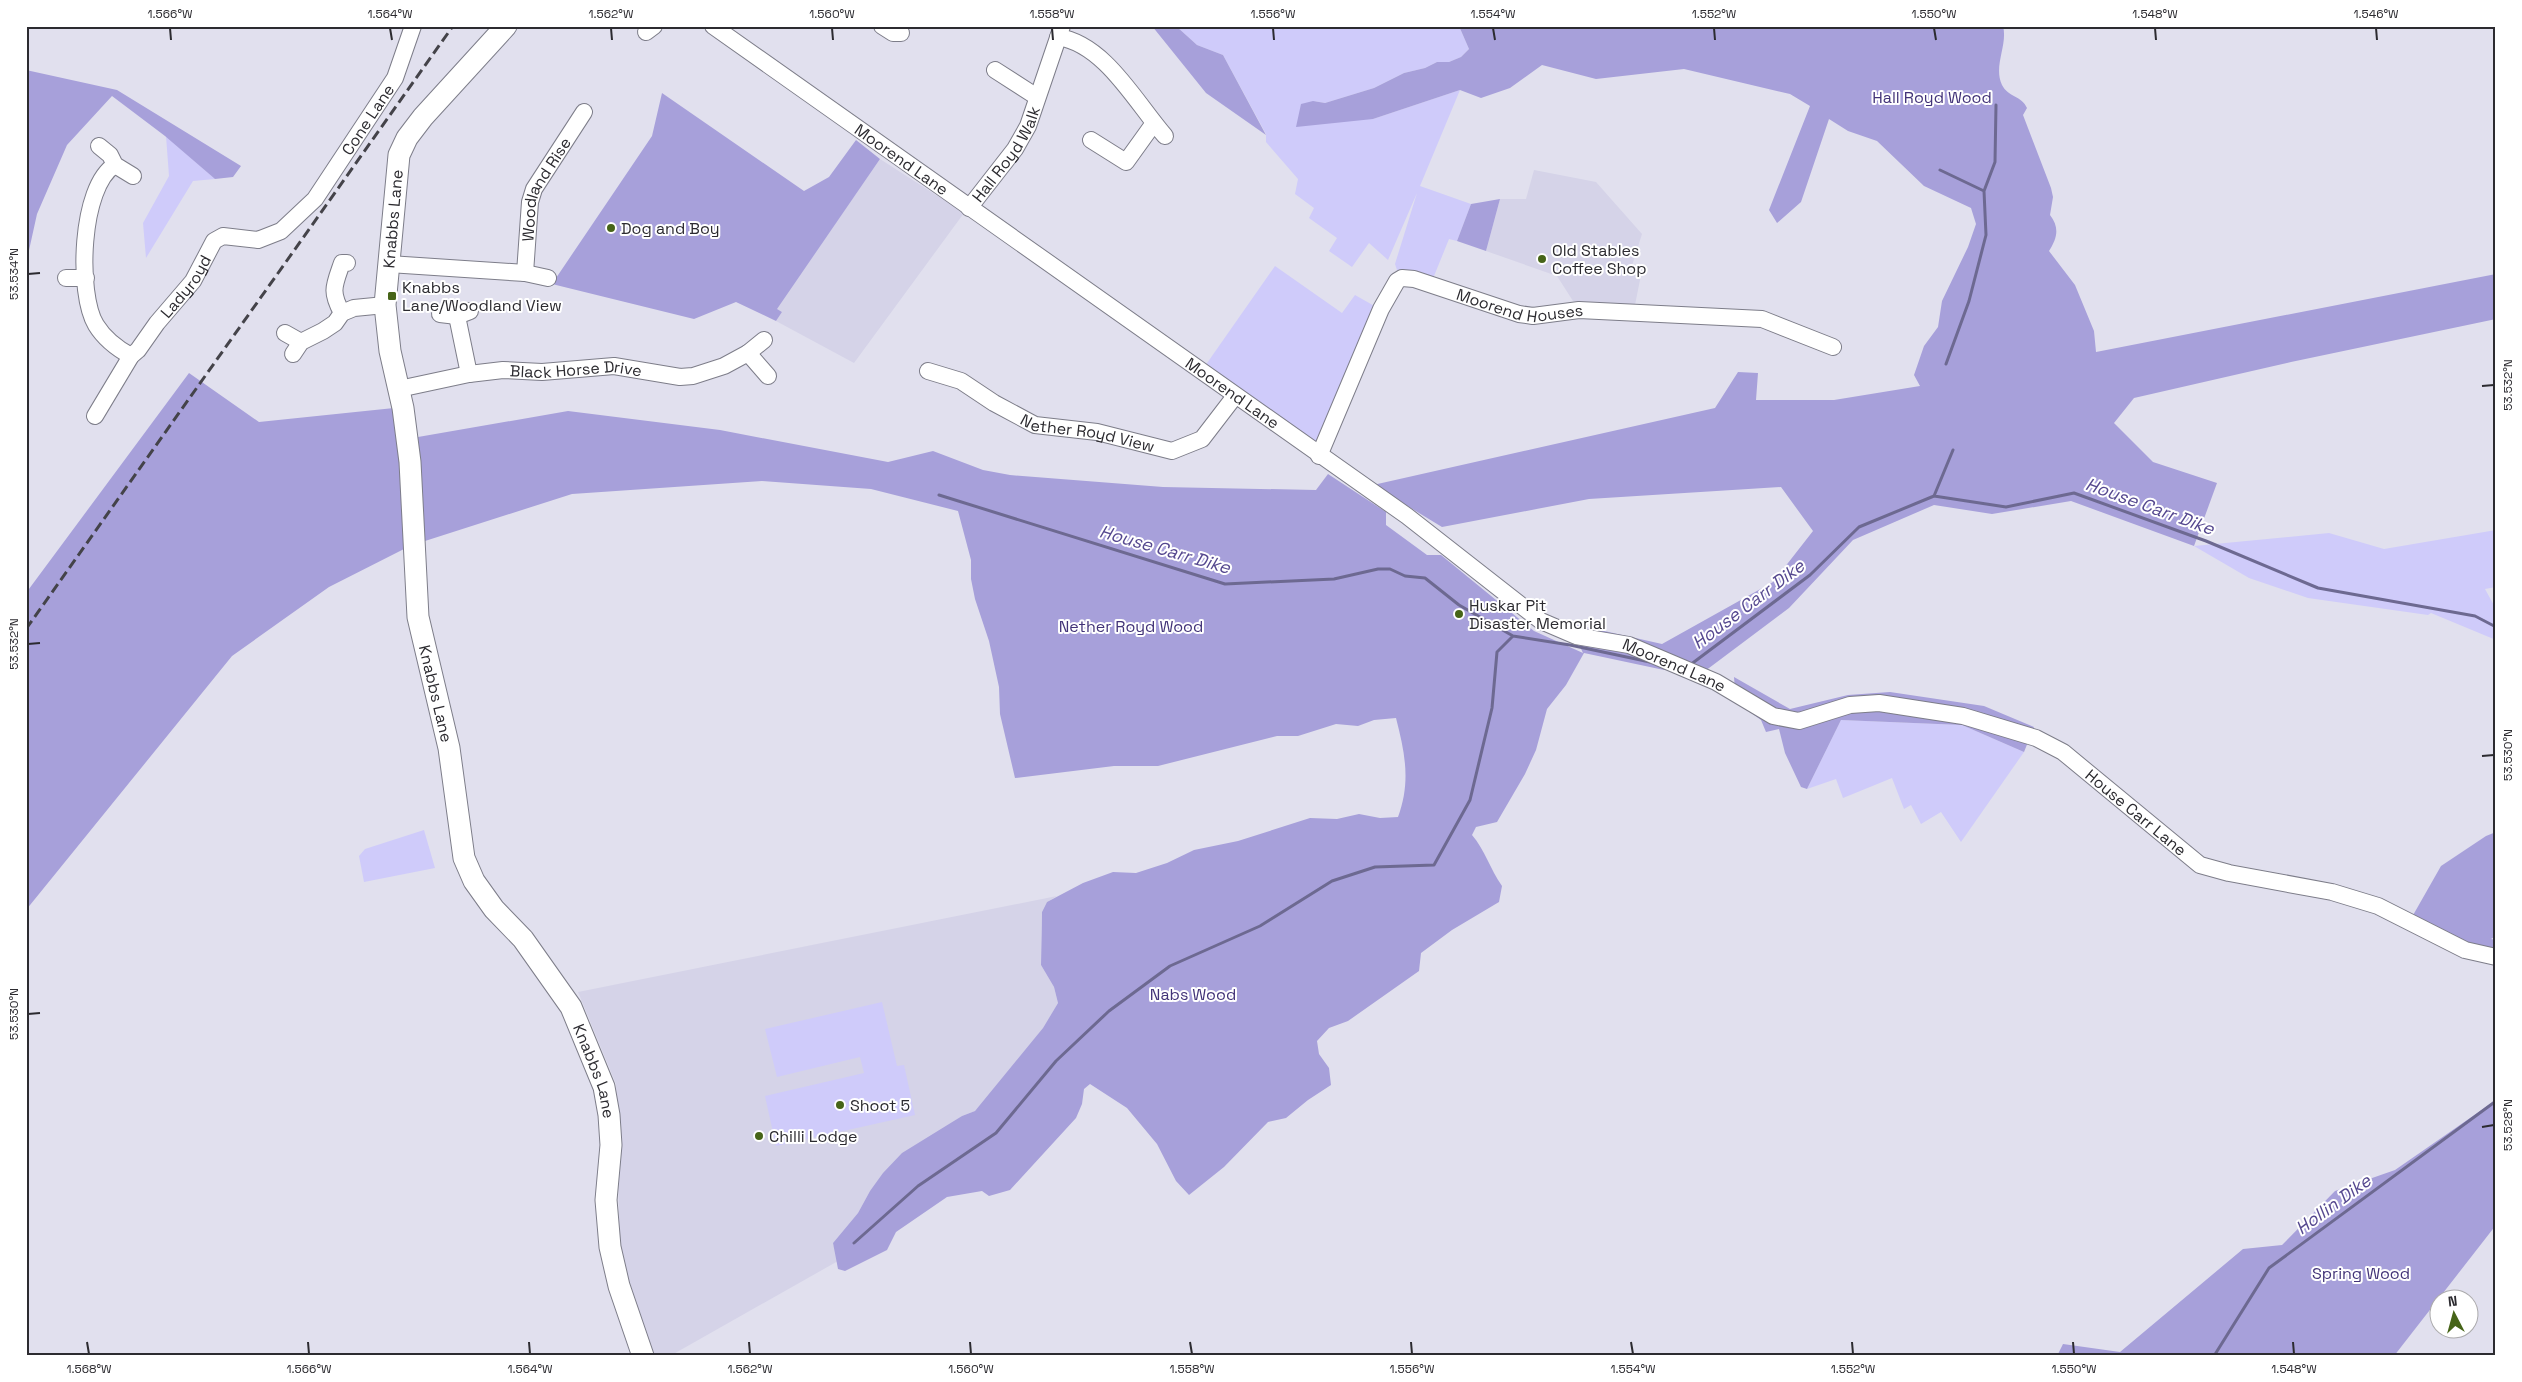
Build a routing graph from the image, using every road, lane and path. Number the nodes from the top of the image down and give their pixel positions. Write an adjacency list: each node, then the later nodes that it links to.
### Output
1 (413, 26): 16 (street, Cone Lane)
2 (506, 26): 19 (main road, Knabbs Lane)
3 (882, 26): 6 (street)
4 (724, 29): 17 (street, Moorend Lane)
5 (1060, 32): 8 (street, Hall Royd Walk); 10 (street)
6 (901, 33)
7 (995, 70): 8 (street, Hall Royd Walk)
8 (1037, 96): 17 (street, Hall Royd Walk)
9 (584, 112): 20 (street, Woodland Rise)
10 (1154, 123): 11 (street); 12 (street)
11 (1165, 136)
12 (1091, 140)
13 (99, 146): 14 (street)
14 (115, 165): 15 (street); 22 (street)
15 (133, 176)
16 (308, 206): 31 (street, Ladyroyd)
17 (969, 208): 36 (street, Moorend Lane)
18 (347, 263): 25 (street)
19 (389, 264): 20 (street); 24 (main road, Knabbs Lane)
20 (525, 273): 23 (street)
21 (66, 278): 22 (street)
22 (86, 278): 31 (street)
23 (548, 278)
24 (385, 305): 25 (street); 35 (main road, Knabbs Lane)
25 (342, 313): 27 (street)
26 (440, 314): 33 (street)
27 (285, 333)
28 (764, 340): 30 (street, Black Horse Drive)
29 (1834, 347): 38 (street, Moorend Houses)
30 (748, 353): 33 (street, Black Horse Drive); 34 (street)
31 (131, 356): 37 (street, Ladyroyd)
32 (928, 371): 36 (street, Nether Royd View)
33 (469, 374): 35 (street, Black Horse Drive)
34 (768, 376)
35 (399, 389): 41 (main road, Knabbs Lane)
36 (1235, 396): 38 (street, Moorend Lane)
37 (94, 416)
38 (1319, 456): 39 (street, Moorend Lane)
39 (1773, 716): 40 (street, House Carr Lane)
40 (2496, 957)
41 (643, 1356)

